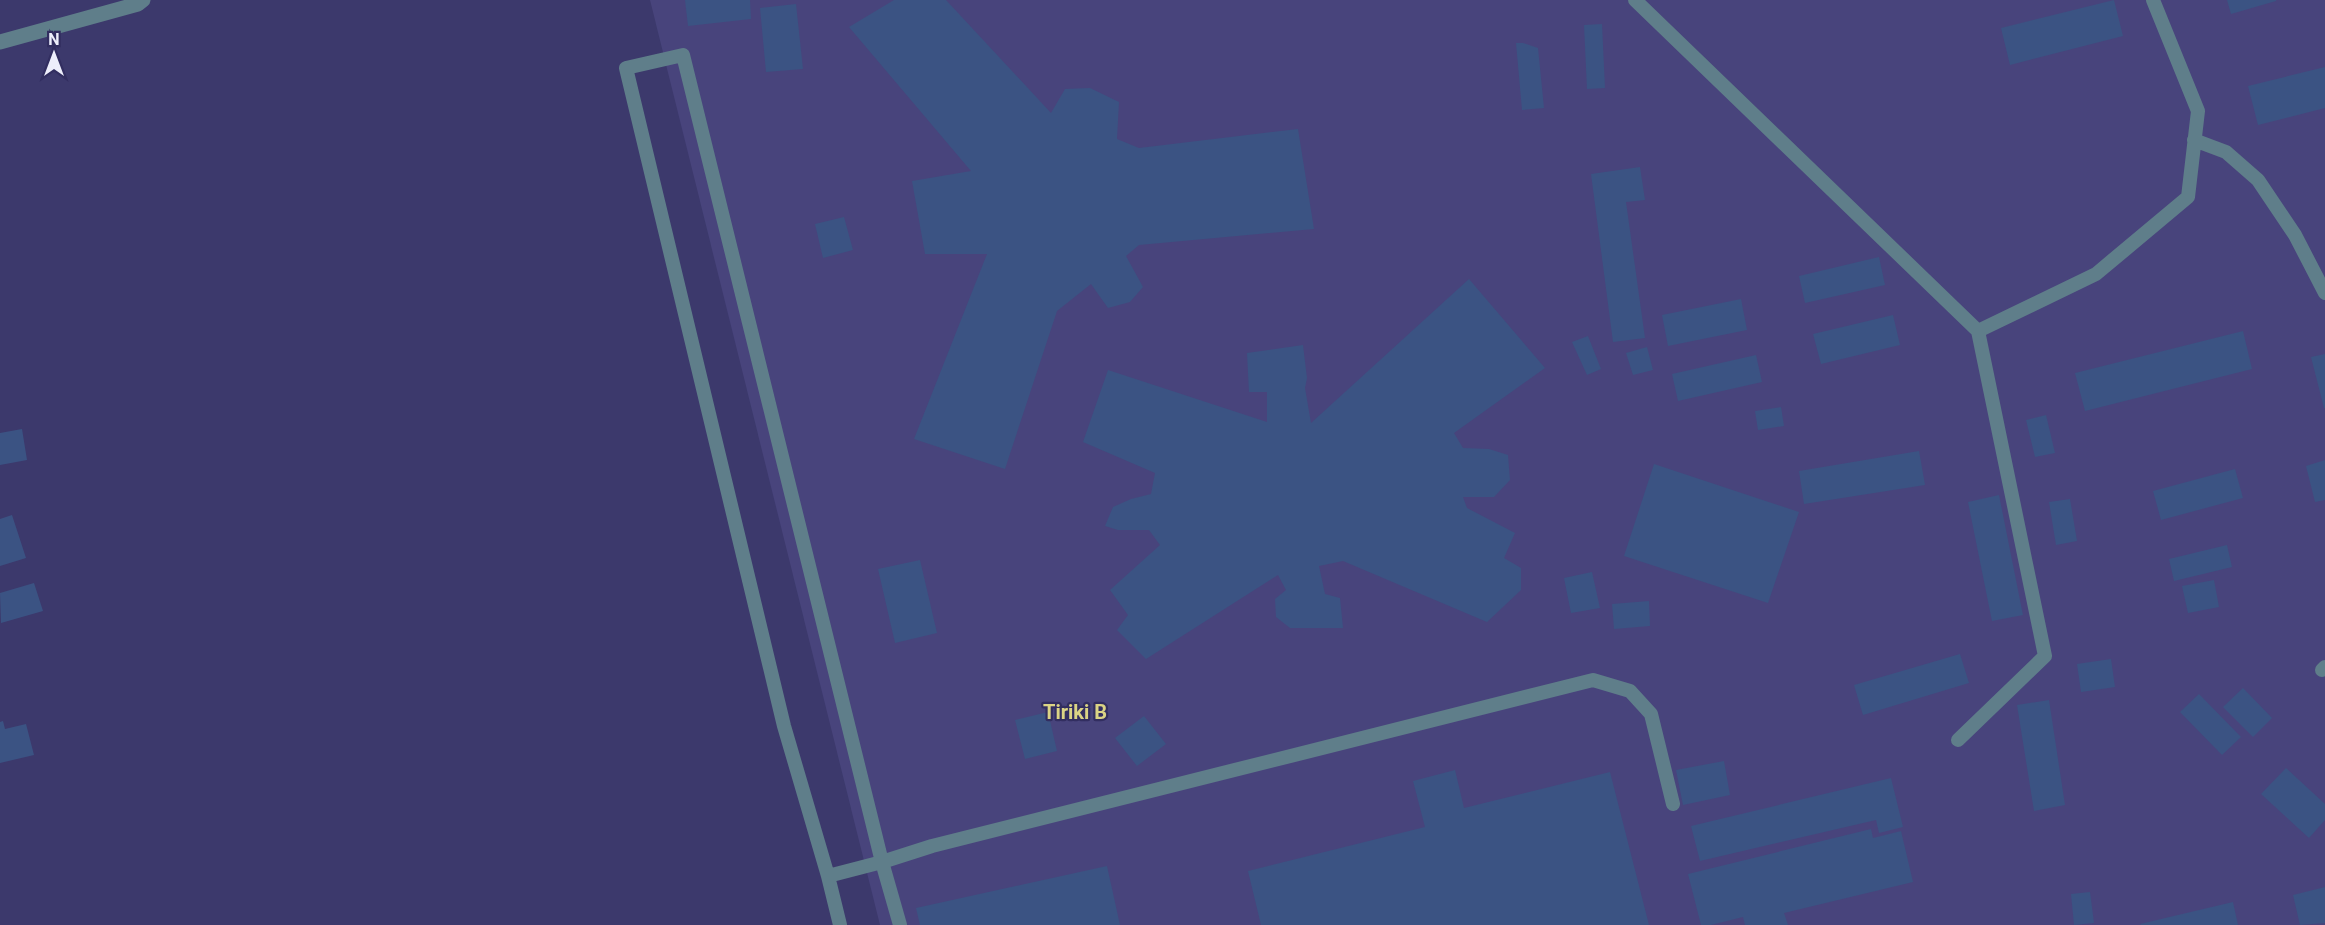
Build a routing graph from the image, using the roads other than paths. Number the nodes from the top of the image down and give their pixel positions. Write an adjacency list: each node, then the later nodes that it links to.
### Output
1 (143, 0): 4 (street)
2 (1635, 0): 7 (lane)
3 (2153, 0): 5 (lane)
4 (0, 42)
5 (2194, 140): 6 (lane); 7 (lane)
6 (2325, 293)
7 (1978, 331): 8 (lane)
8 (1958, 740)
9 (1673, 804): 10 (lane)
10 (882, 862): 11 (lane); 11 (lane); 13 (lane)
11 (828, 876): 12 (lane)
12 (840, 925)
13 (900, 925)

